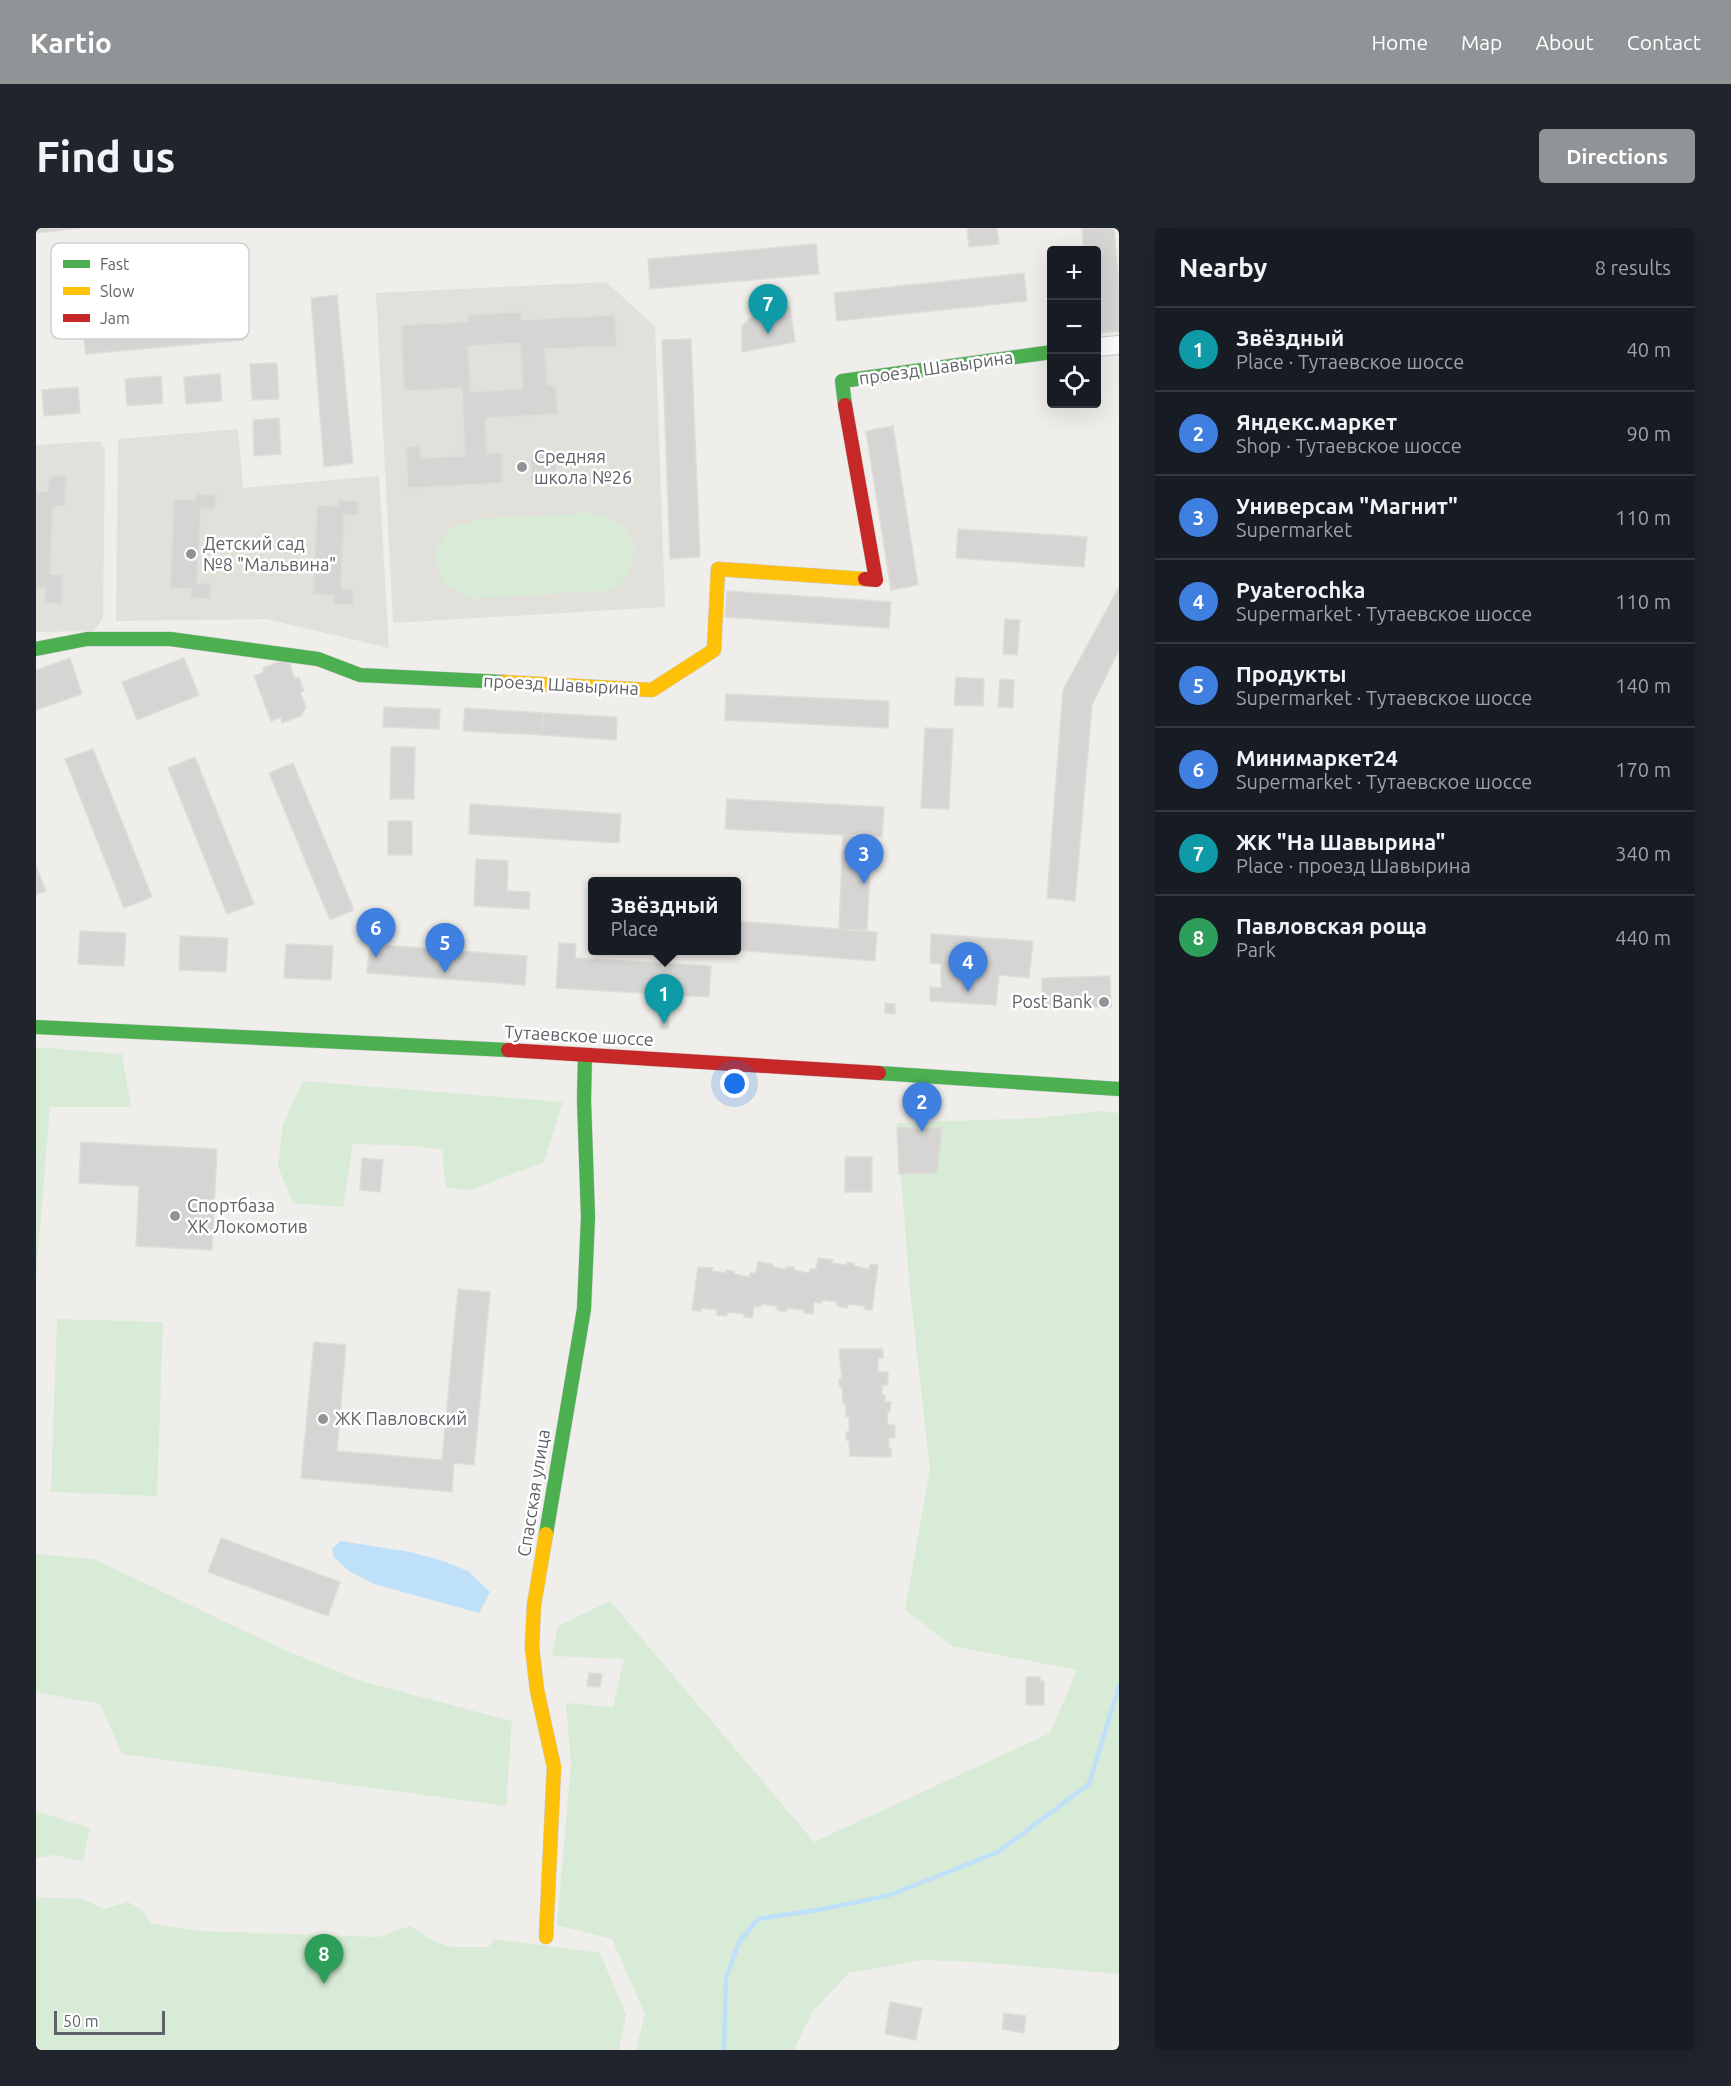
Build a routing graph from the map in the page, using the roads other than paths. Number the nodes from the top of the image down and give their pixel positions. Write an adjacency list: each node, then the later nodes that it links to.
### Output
1 (1119, 345): 2 (street)
2 (1101, 347)
3 (1047, 353): 4 (street, проезд Шавырина)
4 (36, 649)
5 (36, 1027): 6 (street, Тутаевское шоссе)
6 (585, 1055): 7 (street, Тутаевское шоссе); 8 (street, Спасская улица)
7 (1119, 1089)
8 (546, 1937)

